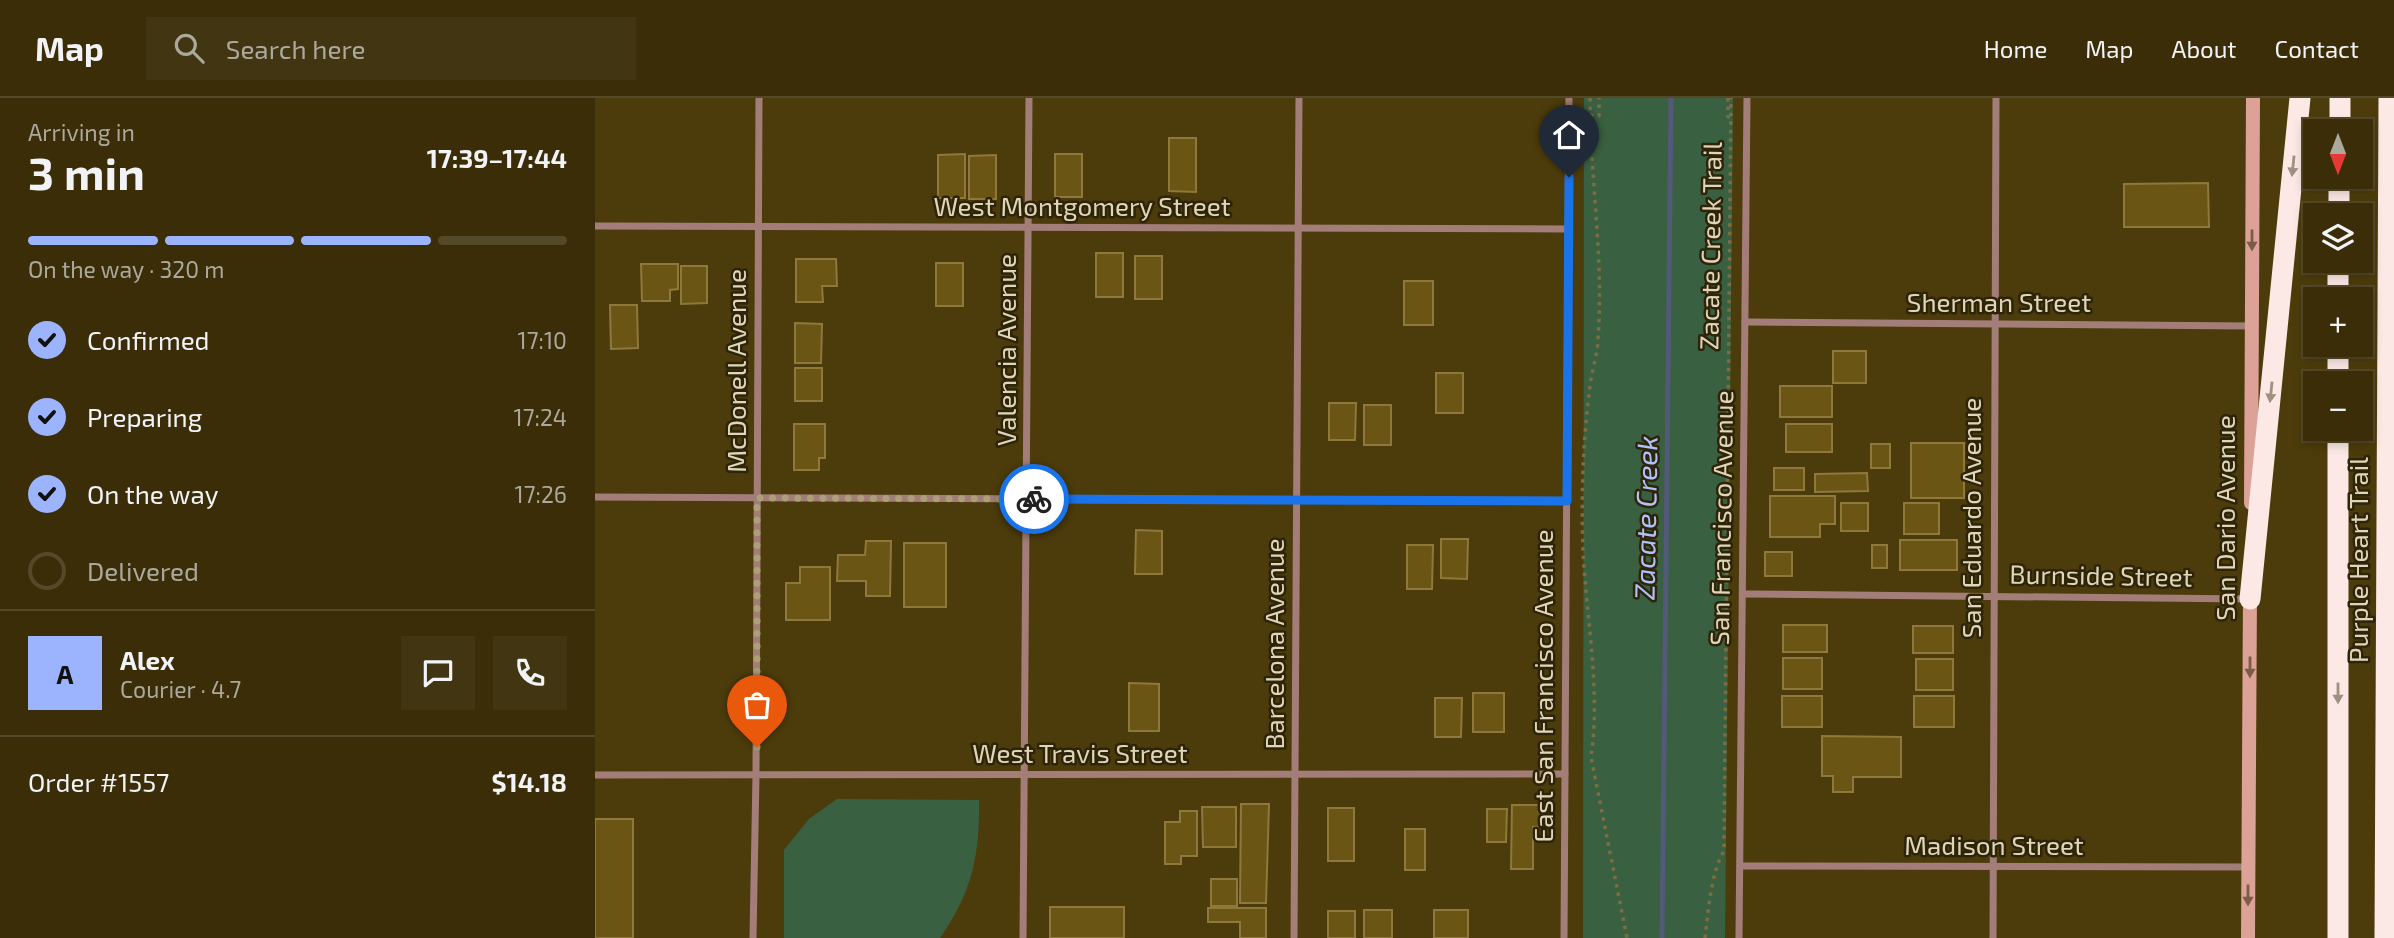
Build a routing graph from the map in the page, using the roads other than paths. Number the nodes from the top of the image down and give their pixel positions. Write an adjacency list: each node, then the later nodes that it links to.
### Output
1 (759, 98): 13 (street, McDonell Avenue)
2 (1029, 98): 14 (street, Valencia Avenue)
3 (1299, 98): 15 (street, Barcelona Avenue)
4 (1569, 98): 16 (street, East San Francisco Avenue)
5 (1747, 98): 17 (street, San Francisco Avenue)
6 (1996, 98): 18 (street, San Eduardo Avenue)
7 (2253, 98): 19 (main road, San Dario Avenue, one-way to 19)
8 (2300, 98): 28 (highway, one-way to 28)
9 (2340, 98): 11 (highway)
10 (2389, 98): 45 (highway, Purple Heart Trail)
11 (2340, 119)
12 (595, 226): 13 (street, West Montgomery Street)
13 (758, 227): 14 (street, West Montgomery Street); 22 (street, McDonell Avenue)
14 (1028, 228): 15 (street, West Montgomery Street); 23 (street, Valencia Avenue)
15 (1298, 229): 16 (street, West Montgomery Street); 24 (street, Barcelona Avenue)
16 (1569, 229): 25 (street, East San Francisco Avenue)
17 (1745, 322): 18 (street, Sherman Street); 26 (street, San Francisco Avenue)
18 (1994, 324): 19 (street, Sherman Street); 27 (street, San Eduardo Avenue)
19 (2252, 326): 28 (main road, San Dario Avenue)
20 (2338, 441): 44 (highway, Purple Heart Trail, one-way to 44)
21 (595, 497): 22 (street)
22 (757, 498): 23 (street); 32 (street, McDonell Avenue)
23 (1027, 499): 24 (street); 33 (street, Valencia Avenue)
24 (1297, 500): 25 (street); 29 (street, Barcelona Avenue)
25 (1567, 501): 30 (street, East San Francisco Avenue)
26 (1742, 594): 27 (street, Burnside Street); 34 (street, San Francisco Avenue)
27 (1993, 596): 28 (street, Burnside Street); 35 (street, San Eduardo Avenue)
28 (2250, 599): 36 (main road, San Dario Avenue, one-way to 36)
29 (1296, 774): 30 (street, West Travis Street); 33 (street, West Travis Street); 39 (street, Barcelona Avenue)
30 (1565, 774): 40 (street, East San Francisco Avenue)
31 (595, 775): 32 (street, West Travis Street)
32 (757, 775): 33 (street, West Travis Street); 37 (street, McDonell Avenue)
33 (1026, 775): 38 (street, Valencia Avenue)
34 (1740, 866): 35 (street, Madison Street); 41 (street, San Francisco Avenue)
35 (1993, 867): 36 (street, Madison Street); 42 (street, San Eduardo Avenue)
36 (2248, 867): 43 (main road, San Dario Avenue, one-way to 43)
37 (753, 938)
38 (1023, 938)
39 (1294, 938)
40 (1564, 938)
41 (1739, 938)
42 (1993, 938)
43 (2248, 938)
44 (2338, 938)
45 (2385, 938)

